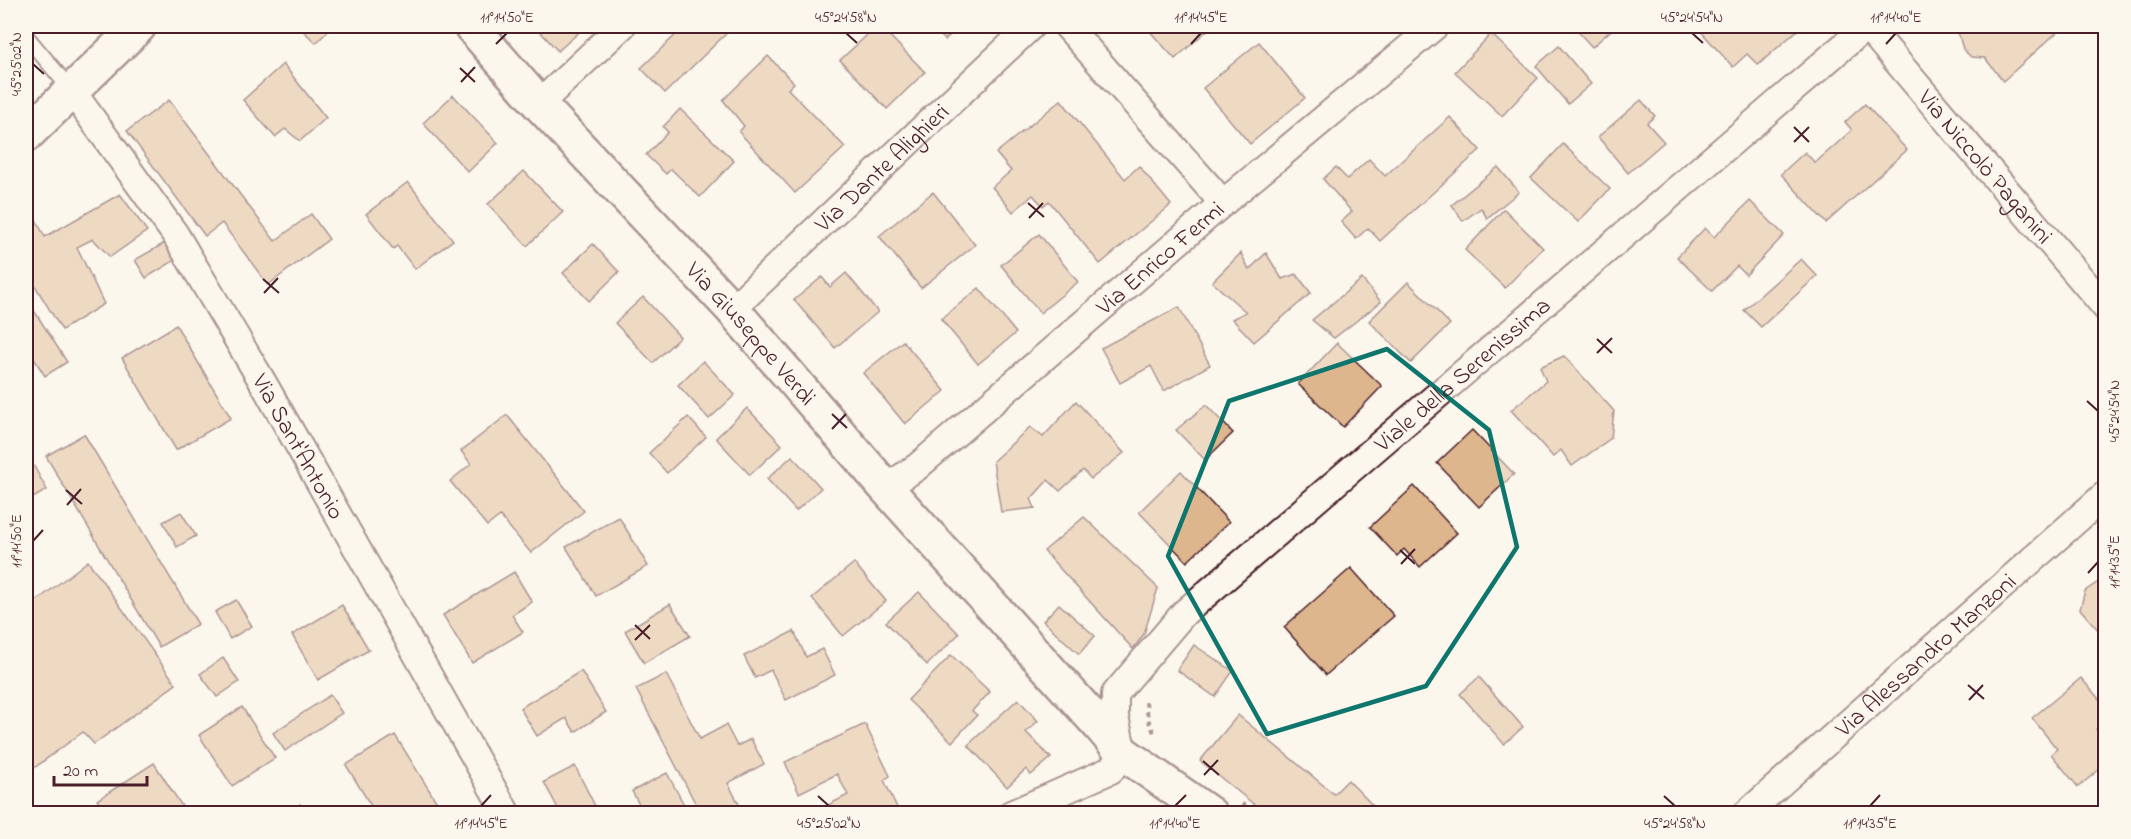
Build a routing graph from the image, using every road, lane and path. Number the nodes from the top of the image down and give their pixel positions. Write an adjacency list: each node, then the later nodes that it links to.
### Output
1 (139, 26): 9 (street)
2 (471, 26): 10 (street, Via Giuseppe Verdi)
3 (622, 26): 10 (street)
4 (1031, 26): 14 (street, Via Dante Alighieri)
5 (1067, 26): 12 (street)
6 (1435, 26): 12 (street, Via Enrico Fermi)
7 (1867, 26): 13 (street, Via Niccolò Paganini); 17 (street, Viale della Serenissima)
8 (26, 36): 9 (lane)
9 (72, 91): 11 (street); 18 (street, Via Sant'Antonio)
10 (539, 104): 14 (street, Via Giuseppe Verdi)
11 (26, 135)
12 (1223, 202): 15 (street, Via Enrico Fermi)
13 (2106, 308)
14 (732, 309): 15 (street, Via Giuseppe Verdi)
15 (886, 488): 17 (street, Via Giuseppe Verdi)
16 (2106, 494): 21 (street, Via Alessandro Manzoni)
17 (1123, 753): 19 (street); 20 (street, Via Giuseppe Verdi)
18 (507, 813)
19 (1011, 813)
20 (1210, 813)
21 (1746, 813)

